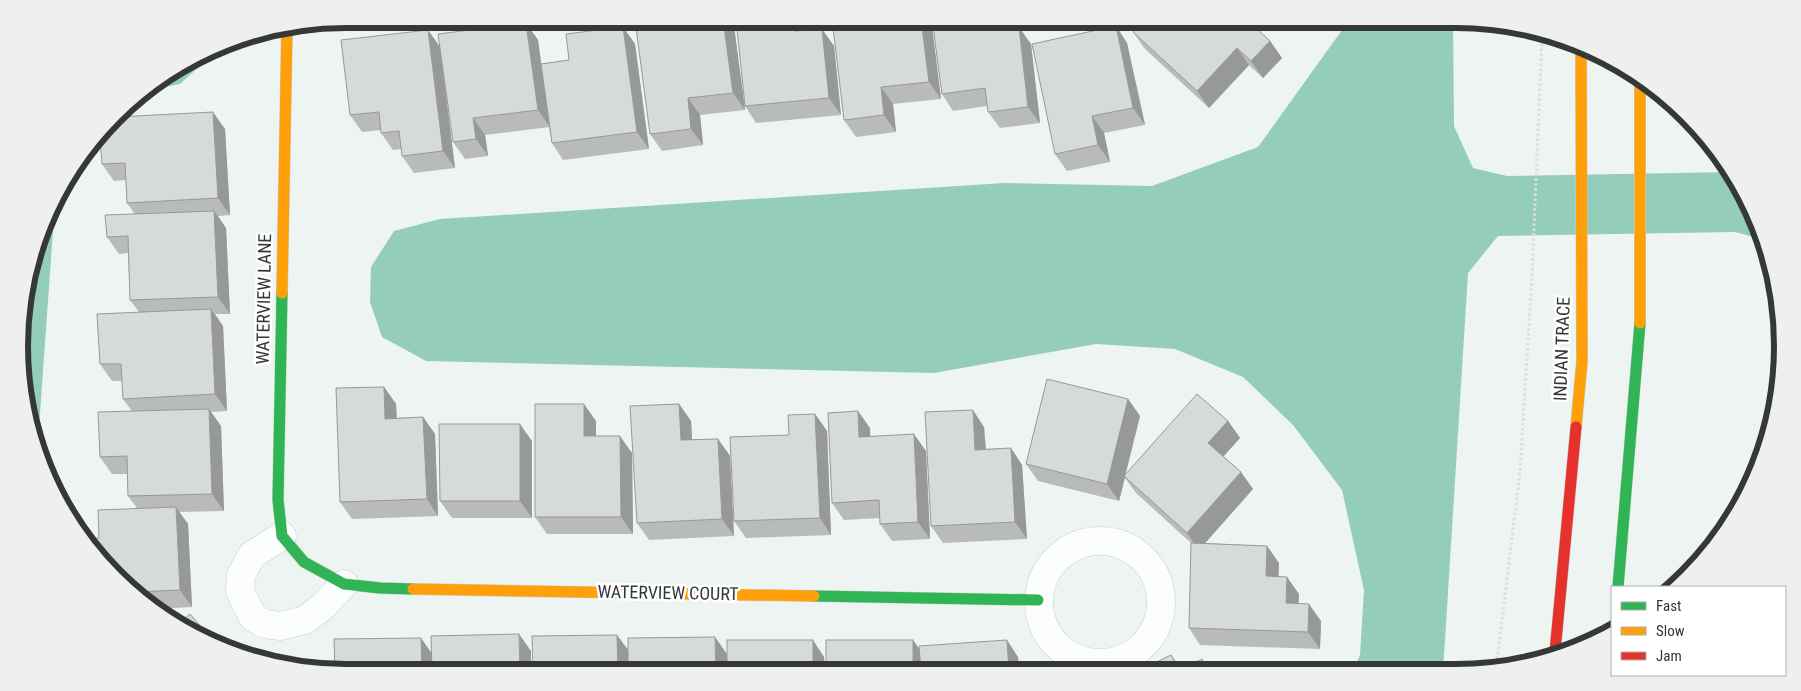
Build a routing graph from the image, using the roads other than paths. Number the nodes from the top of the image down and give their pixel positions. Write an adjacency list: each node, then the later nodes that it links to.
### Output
1 (287, 33): 4 (street, WATERVIEW LANE)
2 (1581, 54): 8 (street, INDIAN TRACE)
3 (1640, 87): 6 (street)
4 (282, 536): 5 (street, WATERVIEW COURT); 5 (street)
5 (344, 584): 7 (street, WATERVIEW COURT)
6 (1618, 586)
7 (1038, 600): 7 (street)
8 (1555, 648)

